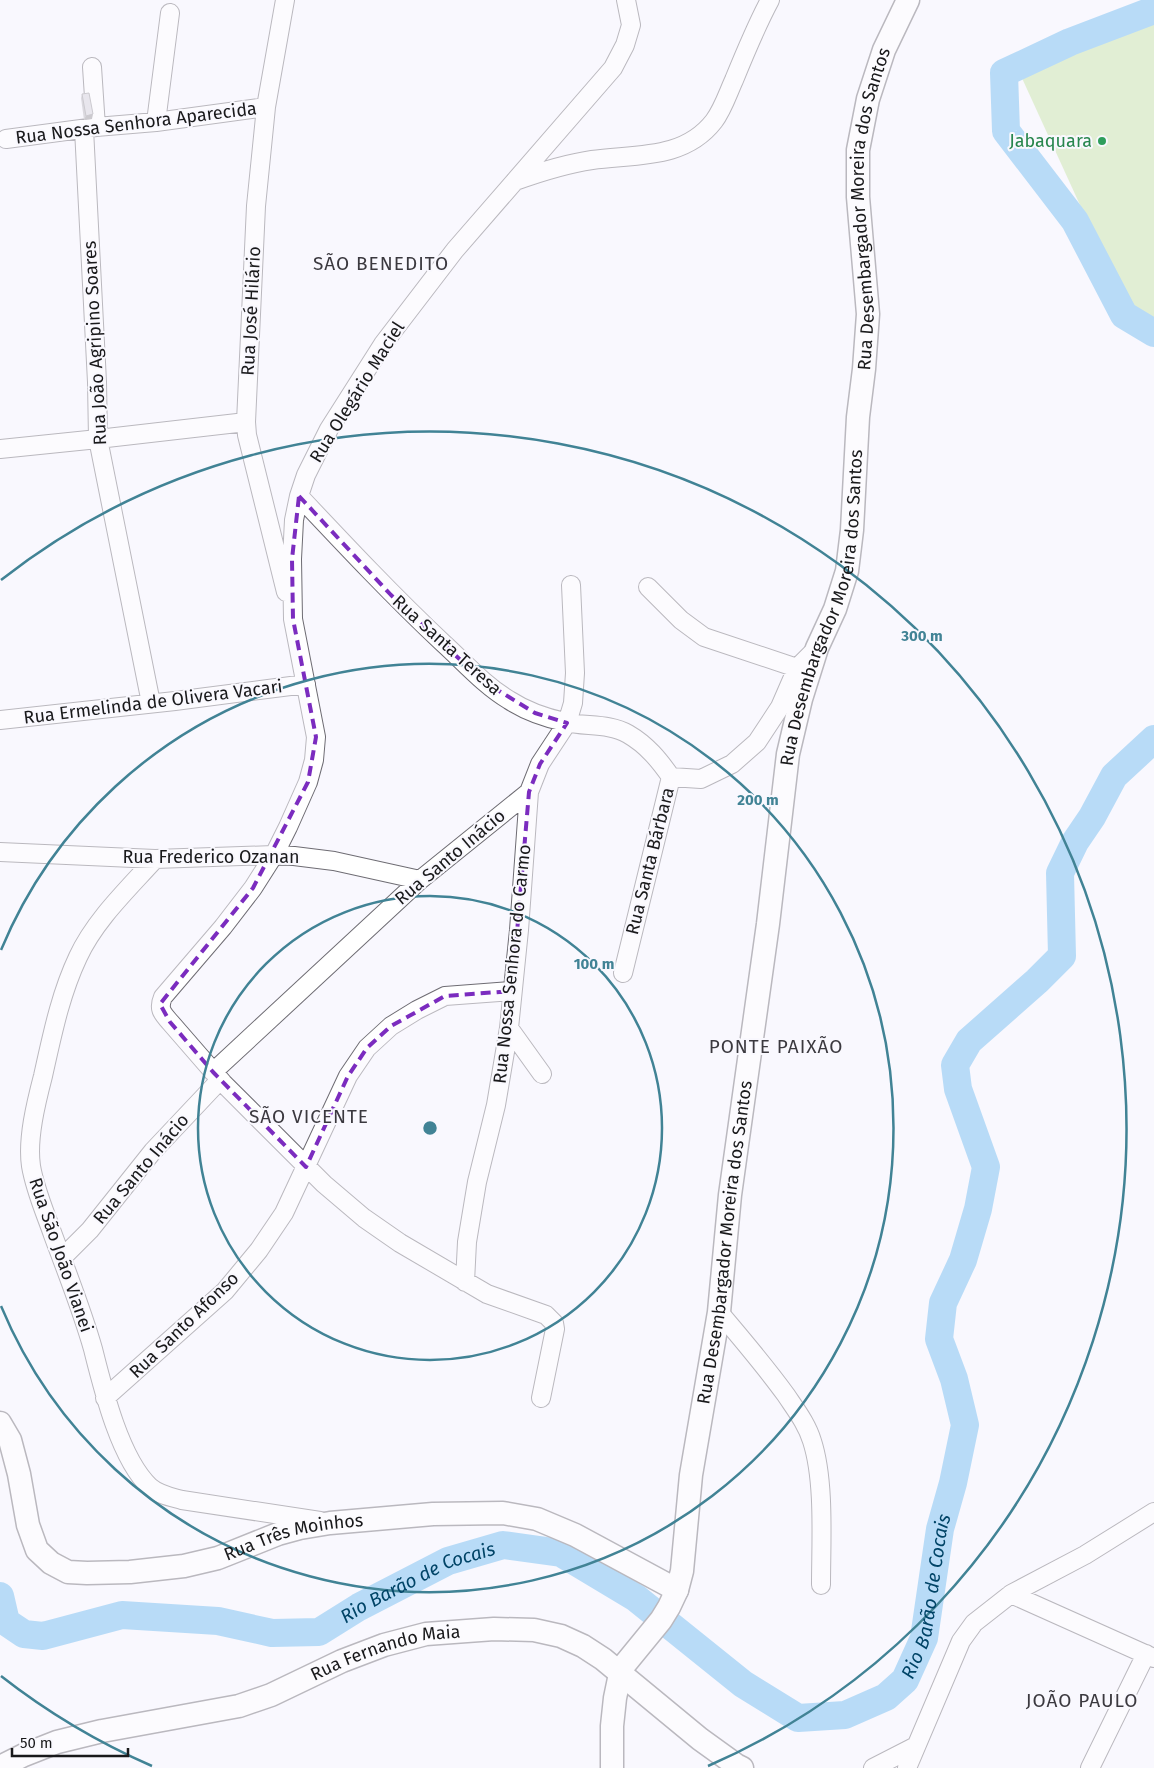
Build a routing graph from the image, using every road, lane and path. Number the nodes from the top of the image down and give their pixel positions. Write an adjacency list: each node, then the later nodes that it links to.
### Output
1 (285, 0): 9 (street, Rua José Hilário)
2 (626, 0): 7 (street, Rua Olegário Maciel)
3 (636, 0): 7 (street, Rua Olegário Maciel)
4 (770, 0): 13 (street)
5 (908, 0): 21 (street, Rua Desembargador Moreira dos Santos)
6 (170, 13): 10 (street)
7 (631, 25): 13 (street, Rua Olegário Maciel)
8 (92, 67): 11 (street, Rua João Agripino Soares)
9 (266, 107): 10 (street, Rua Nossa Senhora Aparecida); 14 (street, Rua José Hilário)
10 (156, 122): 11 (street, Rua Nossa Senhora Aparecida)
11 (90, 128): 12 (street, Rua Nossa Senhora Aparecida); 15 (street, Rua João Agripino Soares)
12 (6, 139)
13 (512, 182): 17 (street, Rua Olegário Maciel)
14 (246, 422): 15 (street); 20 (street, Rua José Hilário)
15 (98, 440): 16 (street); 24 (street, Rua João Agripino Soares)
16 (0, 449)
17 (299, 496): 20 (street, Rua Olegário Maciel); 26 (street, Rua Santa Teresa)
18 (571, 585): 26 (street, Rua Santo Inácio)
19 (648, 587): 22 (street)
20 (293, 619): 23 (street, Rua Olegário Maciel)
21 (817, 648): 22 (street); 41 (street, Rua Desembargador Moreira dos Santos)
22 (796, 668): 27 (street)
23 (306, 684): 24 (street, Rua Ermelinda de Olivera Vacari); 30 (street, Rua Olegário Maciel)
24 (151, 703): 25 (street, Rua Ermelinda de Olivera Vacari)
25 (0, 720)
26 (567, 723): 27 (street, Rua Santa Teresa); 28 (street, Rua Santo Inácio)
27 (670, 777): 33 (street, Rua Santa Bárbara)
28 (529, 792): 32 (street, Rua Santo Inácio); 34 (street, Rua Nossa Senhora do Carmo)
29 (0, 852): 31 (street, Rua Frederico Ozanan)
30 (274, 855): 31 (street, Rua Frederico Ozanan); 32 (street, Rua Frederico Ozanan); 37 (street, Rua Olegário Maciel)
31 (155, 859): 39 (street, Rua São João Vianei)
32 (420, 880): 37 (street, Rua Santo Inácio)
33 (623, 973)
34 (512, 991): 35 (street, Rua Nossa Senhora do Carmo); 38 (street, Rua Santo Afonso)
35 (509, 1028): 36 (street); 40 (street, Rua Nossa Senhora do Carmo)
36 (542, 1074)
37 (216, 1076): 38 (street); 39 (street, Rua Santo Inácio)
38 (306, 1167): 40 (street); 42 (street, Rua Santo Afonso)
39 (62, 1258): 42 (street, Rua São João Vianei)
40 (465, 1282): 43 (street)
41 (719, 1312): 47 (street); 48 (street, Rua Desembargador Moreira dos Santos)
42 (105, 1398): 46 (street, Rua São João Vianei)
43 (541, 1398)
44 (0, 1423): 46 (street, Rua Três Moinhos)
45 (1154, 1512): 49 (street)
46 (330, 1523): 48 (street, Rua Três Moinhos)
47 (821, 1585)
48 (677, 1590): 51 (street, Rua Desembargador Moreira dos Santos)
49 (1011, 1594): 50 (street); 52 (street)
50 (1150, 1656): 58 (street)
51 (625, 1666): 53 (street, Rua Fernando Maia); 54 (street, Rua Desembargador Moreira dos Santos); 55 (street, Rua Fernando Maia)
52 (916, 1746): 56 (street); 57 (street)
53 (0, 1768)
54 (612, 1768)
55 (742, 1768)
56 (873, 1768)
57 (907, 1768)
58 (1090, 1768)

